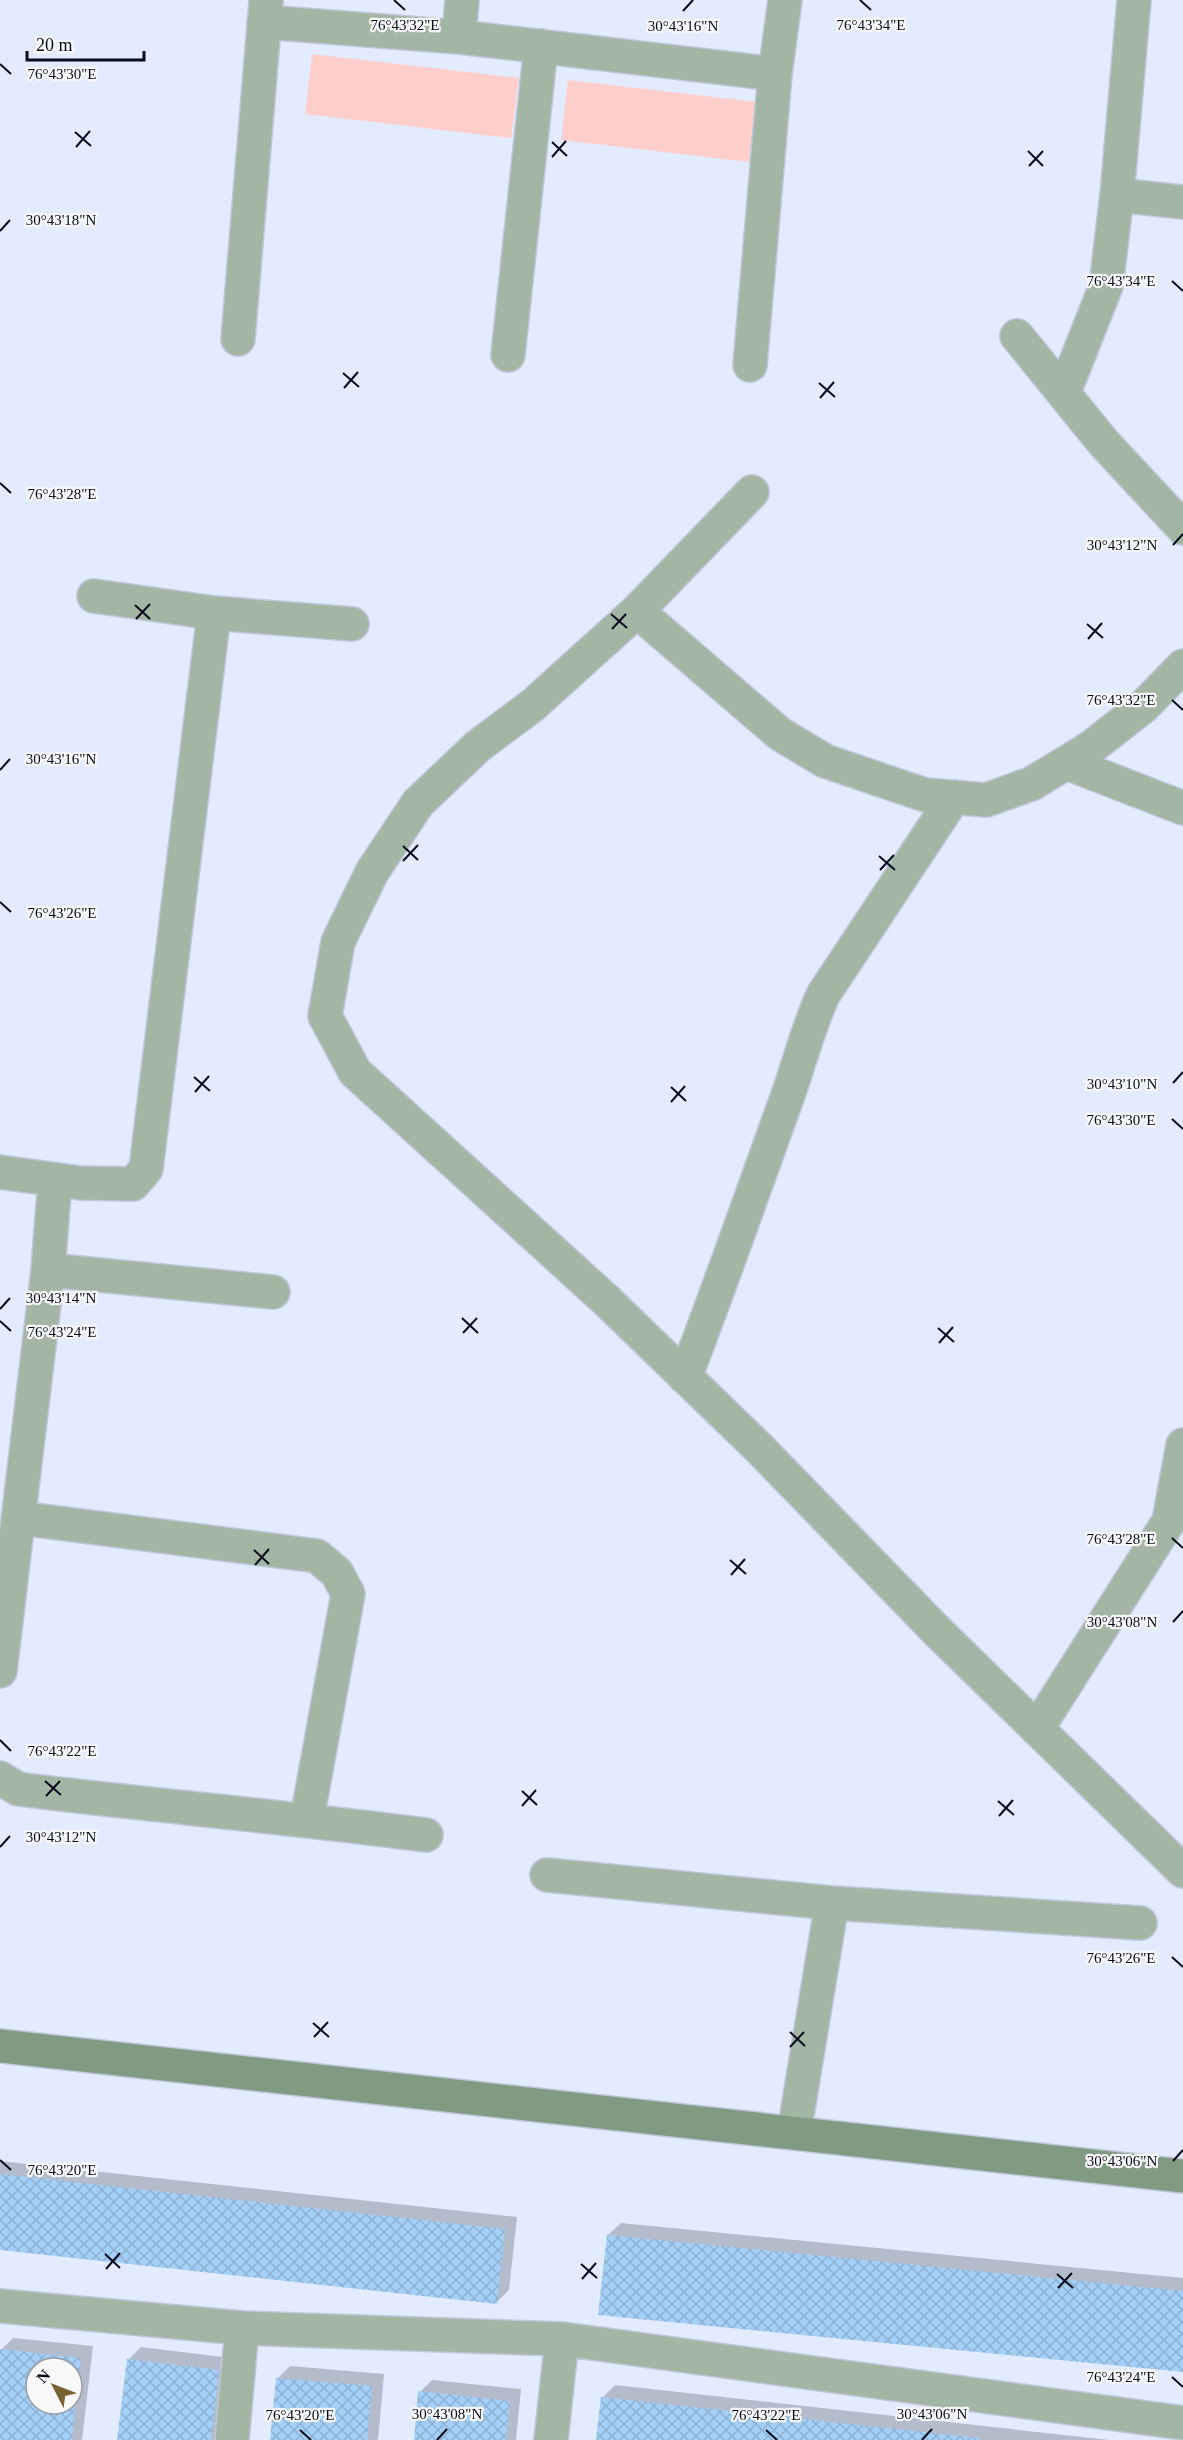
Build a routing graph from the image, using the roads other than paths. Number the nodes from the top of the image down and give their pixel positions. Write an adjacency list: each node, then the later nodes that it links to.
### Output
1 (462, 0): 5 (street)
2 (785, 0): 7 (street)
3 (1134, 0): 8 (street)
4 (265, 11): 5 (street); 11 (street)
5 (459, 38): 6 (street)
6 (541, 46): 7 (street); 12 (street)
7 (775, 74): 13 (street)
8 (1117, 195): 9 (street); 14 (street)
9 (1183, 202)
10 (1017, 336): 14 (street)
11 (238, 339)
12 (508, 355)
13 (750, 365)
14 (1064, 392): 16 (street)
15 (752, 492): 18 (street)
16 (1183, 528)
17 (94, 596): 19 (street)
18 (637, 610): 23 (street); 29 (street)
19 (214, 613): 20 (street); 26 (street)
20 (352, 624)
21 (1183, 666): 22 (street)
22 (1067, 763): 23 (street); 24 (street)
23 (954, 797): 29 (street)
24 (1183, 808)
25 (0, 1172): 26 (street)
26 (55, 1180): 27 (street)
27 (48, 1270): 28 (street); 31 (street)
28 (273, 1292)
29 (685, 1377): 33 (street)
30 (1183, 1445): 33 (street)
31 (19, 1518): 32 (street); 35 (street)
32 (0, 1671)
33 (1037, 1729): 37 (street)
34 (0, 1778): 35 (street)
35 (307, 1819): 36 (street)
36 (426, 1835)
37 (1183, 1871)
38 (547, 1875): 39 (street)
39 (832, 1903): 40 (street); 42 (street)
40 (1140, 1923)
41 (0, 2046): 42 (main road)
42 (794, 2133): 43 (main road)
43 (1183, 2175)
44 (0, 2306): 45 (street)
45 (242, 2328): 46 (street); 48 (street)
46 (562, 2339): 47 (street); 49 (street)
47 (1183, 2422)
48 (231, 2440)
49 (551, 2440)

